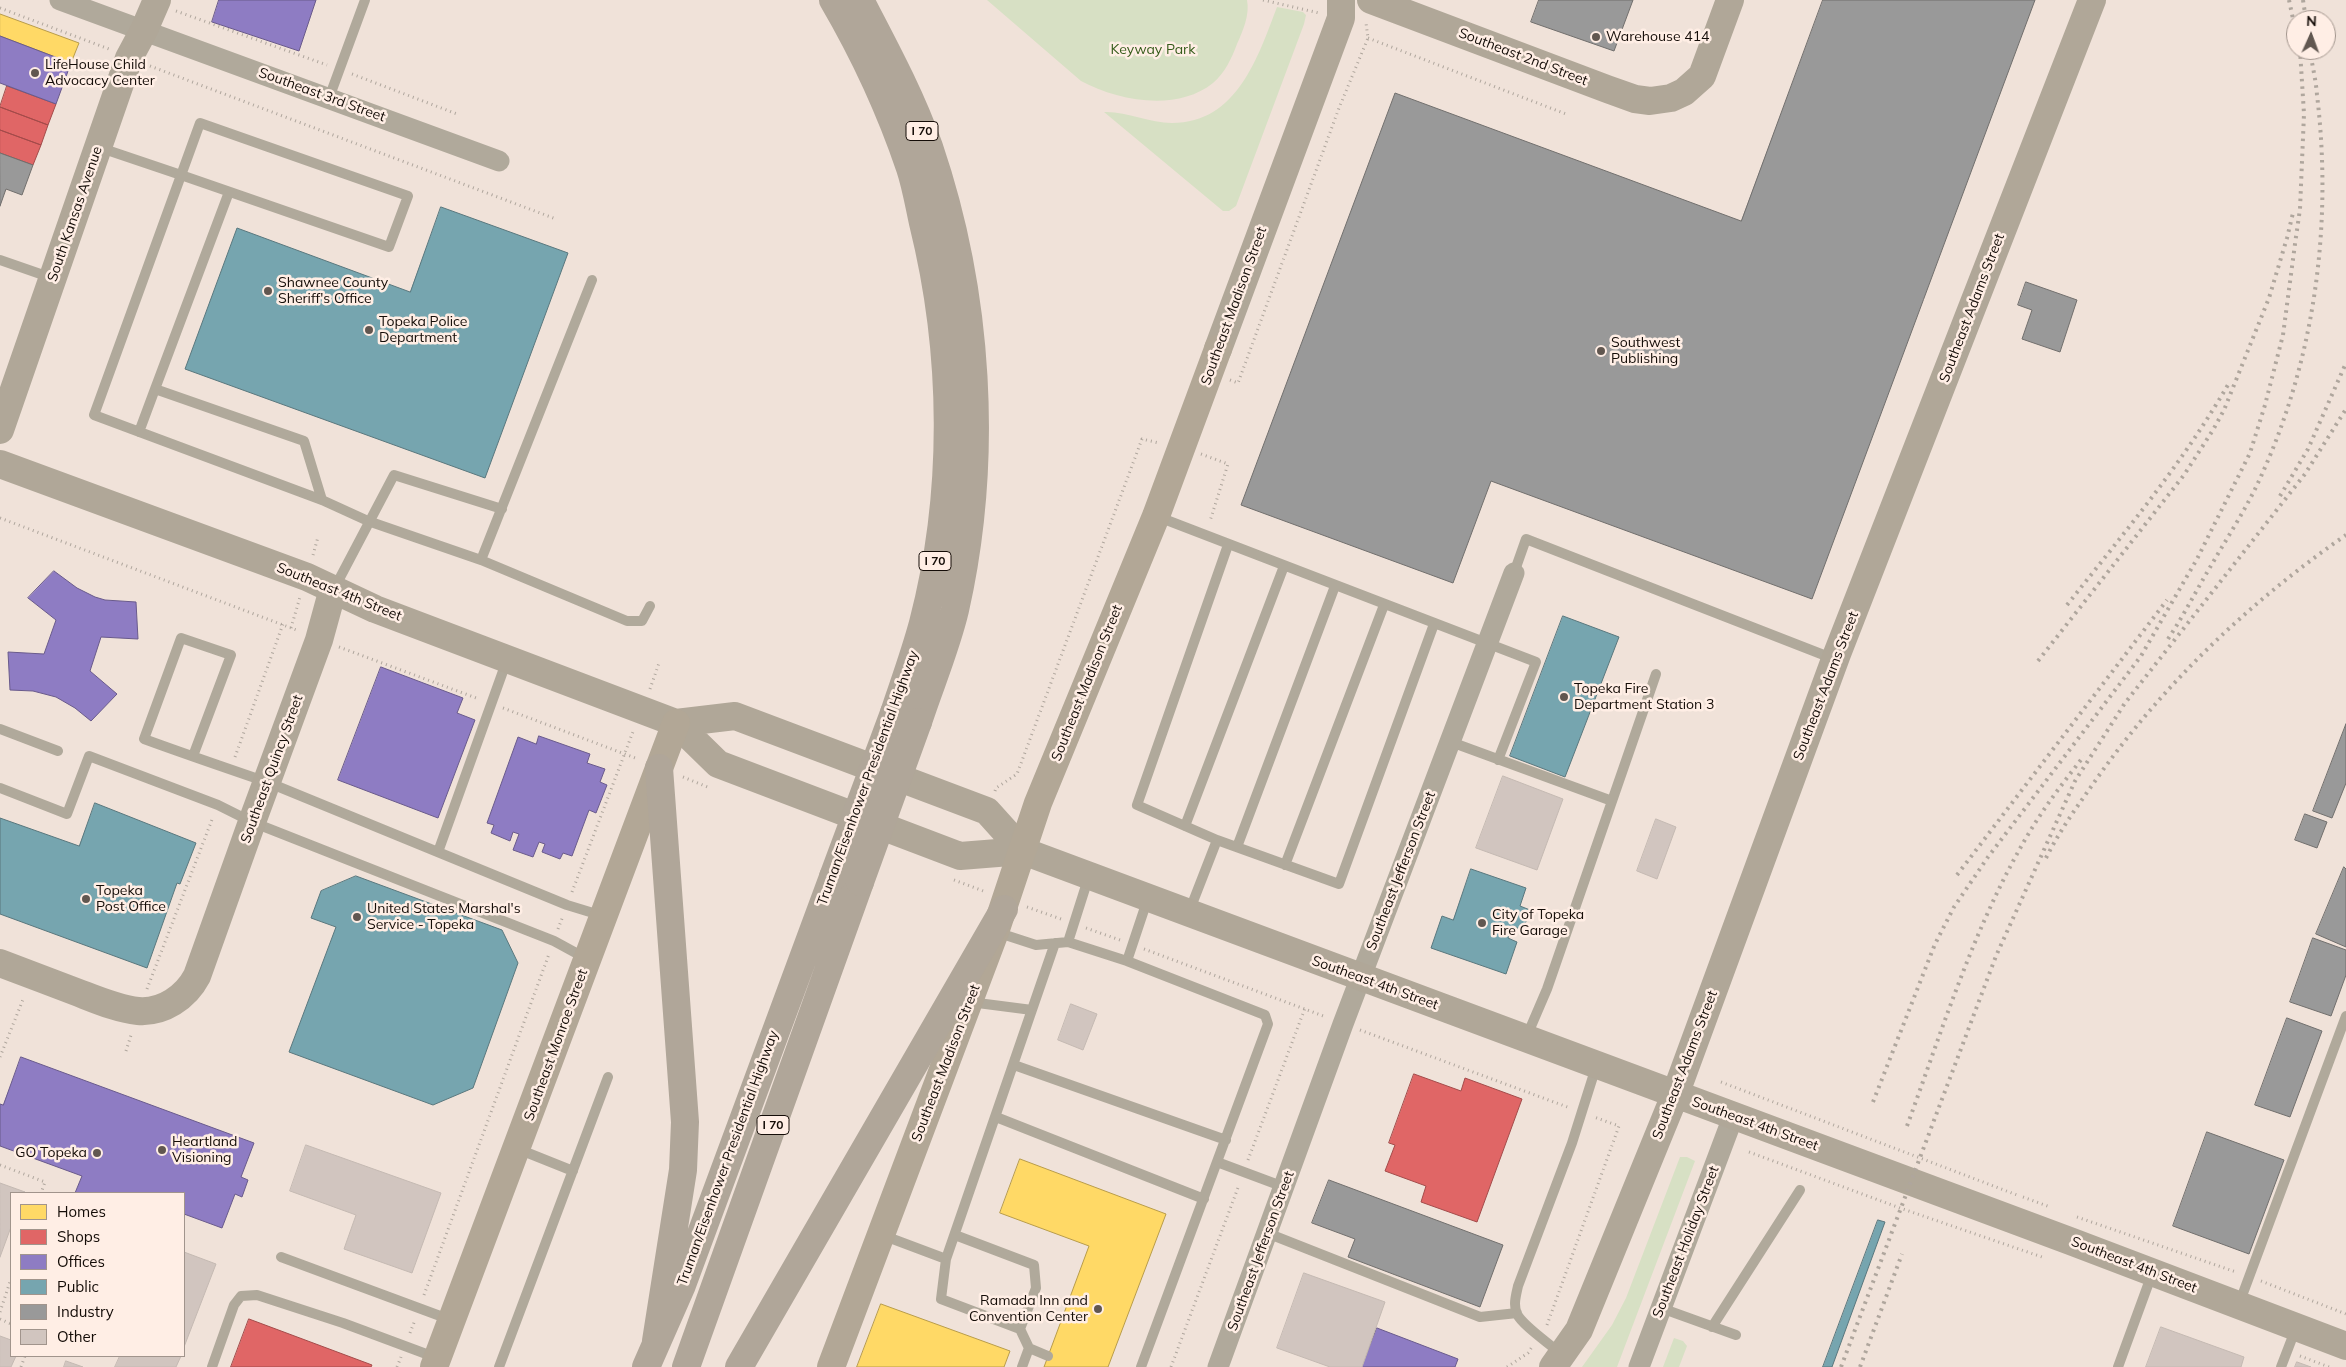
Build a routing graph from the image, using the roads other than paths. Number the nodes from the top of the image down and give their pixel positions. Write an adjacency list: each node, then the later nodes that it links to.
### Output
1 (60, 0): 10 (street, Southeast 3rd Street)
2 (365, 0): 11 (lane)
3 (833, 0): 41 (highway, Truman/Eisenhower Presidential Highway / I 70)
4 (860, 0): 41 (highway, Truman/Eisenhower Presidential Highway / I 70)
5 (1342, 0): 19 (street, Southeast Madison Street)
6 (1371, 0): 7 (street, Southeast 2nd Street)
7 (1730, 0)
8 (2092, 0): 39 (street, Southeast Adams Street)
9 (156, 2): 10 (street, South Kansas Avenue)
10 (144, 30): 11 (street, Southeast 3rd Street); 12 (street, South Kansas Avenue)
11 (329, 98): 13 (street, Southeast 3rd Street)
12 (98, 146): 14 (lane); 17 (street, South Kansas Avenue)
13 (499, 162)
14 (181, 175): 15 (lane); 15 (lane); 22 (lane)
15 (229, 192): 20 (lane)
16 (0, 260): 17 (lane)
17 (53, 278): 21 (street, South Kansas Avenue)
18 (592, 280): 25 (lane)
19 (1218, 349): 26 (main road, Southeast Madison Street)
20 (155, 389): 22 (lane); 24 (lane)
21 (0, 430)
22 (138, 432): 24 (lane)
23 (0, 464): 33 (street, Southeast 4th Street)
24 (322, 500): 27 (lane)
25 (502, 509): 27 (lane, Southeast Quincy Street); 29 (lane)
26 (1156, 516): 28 (lane); 56 (main road, Southeast Madison Street)
27 (368, 521): 29 (lane); 33 (lane, Southeast Quincy Street)
28 (1228, 544): 30 (lane); 53 (lane)
29 (481, 560): 35 (lane)
30 (1284, 566): 32 (lane); 53 (lane)
31 (1514, 573): 37 (street, Southeast Jefferson Street); 39 (lane)
32 (1335, 586): 34 (lane); 55 (lane)
33 (333, 589): 38 (street, Southeast 4th Street); 49 (street, Southeast Quincy Street)
34 (1384, 605): 36 (lane); 58 (lane)
35 (650, 606)
36 (1434, 624): 37 (lane); 58 (lane)
37 (1488, 645): 44 (street, Southeast Jefferson Street); 47 (lane)
38 (508, 659): 42 (street, Southeast 4th Street); 57 (lane)
39 (1835, 659): 77 (street, Southeast Adams Street)
40 (1656, 674): 51 (lane)
41 (906, 717): 101 (highway, Truman/Eisenhower Presidential Highway / I 70, bridge); 110 (highway, Truman/Eisenhower Presidential Highway / I 70, bridge)
42 (676, 723): 48 (main road, Southeast Monroe Street); 56 (street, Southeast 4th Street); 56 (street, Southeast 4th Street)
43 (0, 729): 45 (lane)
44 (1451, 742): 47 (lane); 69 (street, Southeast Jefferson Street)
45 (58, 751)
46 (193, 756): 46 (lane); 49 (lane)
47 (1498, 760): 51 (lane)
48 (659, 768): 63 (main road, Southeast Monroe Street); 101 (highway)
49 (267, 782): 52 (street, Southeast Quincy Street); 57 (lane)
50 (0, 788): 52 (lane)
51 (1612, 801): 73 (lane)
52 (252, 822): 66 (lane); 68 (street, Southeast Quincy Street)
53 (1185, 826): 54 (lane)
54 (1217, 840): 55 (lane); 62 (lane)
55 (1237, 847): 58 (lane)
56 (1023, 851): 59 (street, Southeast 4th Street); 61 (main road, Southeast Madison Street)
57 (438, 852): 63 (lane)
58 (1285, 865)
59 (1089, 876): 60 (street, Southeast 4th Street); 64 (lane)
60 (1148, 898): 62 (street, Southeast 4th Street); 67 (lane)
61 (1002, 913): 65 (lane); 70 (main road, Southeast Madison Street); 111 (highway)
62 (1189, 913): 69 (street, Southeast 4th Street)
63 (604, 916): 66 (main road, Southeast Monroe Street)
64 (1068, 942): 65 (lane); 67 (lane)
65 (1055, 943): 71 (lane)
66 (588, 959): 81 (main road, Southeast Monroe Street)
67 (1127, 961): 80 (lane)
68 (0, 963)
69 (1360, 978): 73 (street, Southeast 4th Street); 84 (street, Southeast Jefferson Street)
70 (969, 1002): 71 (lane); 88 (main road, Southeast Madison Street)
71 (1032, 1010): 74 (lane)
72 (2346, 1016): 93 (lane)
73 (1525, 1039): 75 (street, Southeast 4th Street)
74 (1014, 1065): 78 (lane); 80 (lane)
75 (1596, 1066): 77 (street, Southeast 4th Street); 95 (lane)
76 (608, 1077): 83 (lane)
77 (1674, 1095): 79 (street, Southeast 4th Street); 105 (street, Southeast Adams Street)
78 (996, 1117): 86 (lane); 89 (lane)
79 (1733, 1117): 92 (street, Southeast 4th Street); 94 (street, Southeast Holiday Street)
80 (1226, 1140): 82 (lane)
81 (518, 1149): 83 (lane); 96 (main road, Southeast Monroe Street)
82 (1218, 1162): 84 (lane); 86 (lane)
83 (573, 1171): 108 (lane)
84 (1284, 1187): 87 (street, Southeast Jefferson Street)
85 (1800, 1190): 97 (lane)
86 (1204, 1199): 114 (lane)
87 (1267, 1233): 95 (lane); 115 (street, Southeast Jefferson Street)
88 (881, 1234): 91 (lane); 112 (main road, Southeast Madison Street)
89 (955, 1235): 91 (lane); 98 (lane)
90 (281, 1257): 96 (lane)
91 (946, 1259): 98 (lane)
92 (2152, 1272): 93 (street, Southeast 4th Street); 117 (lane)
93 (2239, 1305): 100 (street, Southeast 4th Street)
94 (1661, 1308): 97 (lane); 116 (street, Southeast Holiday Street)
95 (1517, 1313): 105 (lane)
96 (452, 1320): 106 (main road, Southeast Monroe Street)
97 (1712, 1327): 99 (lane)
98 (1020, 1329): 103 (lane)
99 (1736, 1335)
100 (2292, 1339): 102 (street, Southeast 4th Street); 118 (lane)
101 (656, 1340): 109 (highway, Truman/Eisenhower Presidential Highway / I 70)
102 (2346, 1346)
103 (1029, 1348): 104 (lane); 113 (lane)
104 (1048, 1356)
105 (1557, 1361)
106 (436, 1362): 107 (lane)
107 (212, 1367)
108 (499, 1367)
109 (646, 1367)
110 (686, 1367)
111 (739, 1367)
112 (831, 1367)
113 (1022, 1367)
114 (1141, 1367)
115 (1218, 1367)
116 (1639, 1367)
117 (2118, 1367)
118 (2281, 1367)

